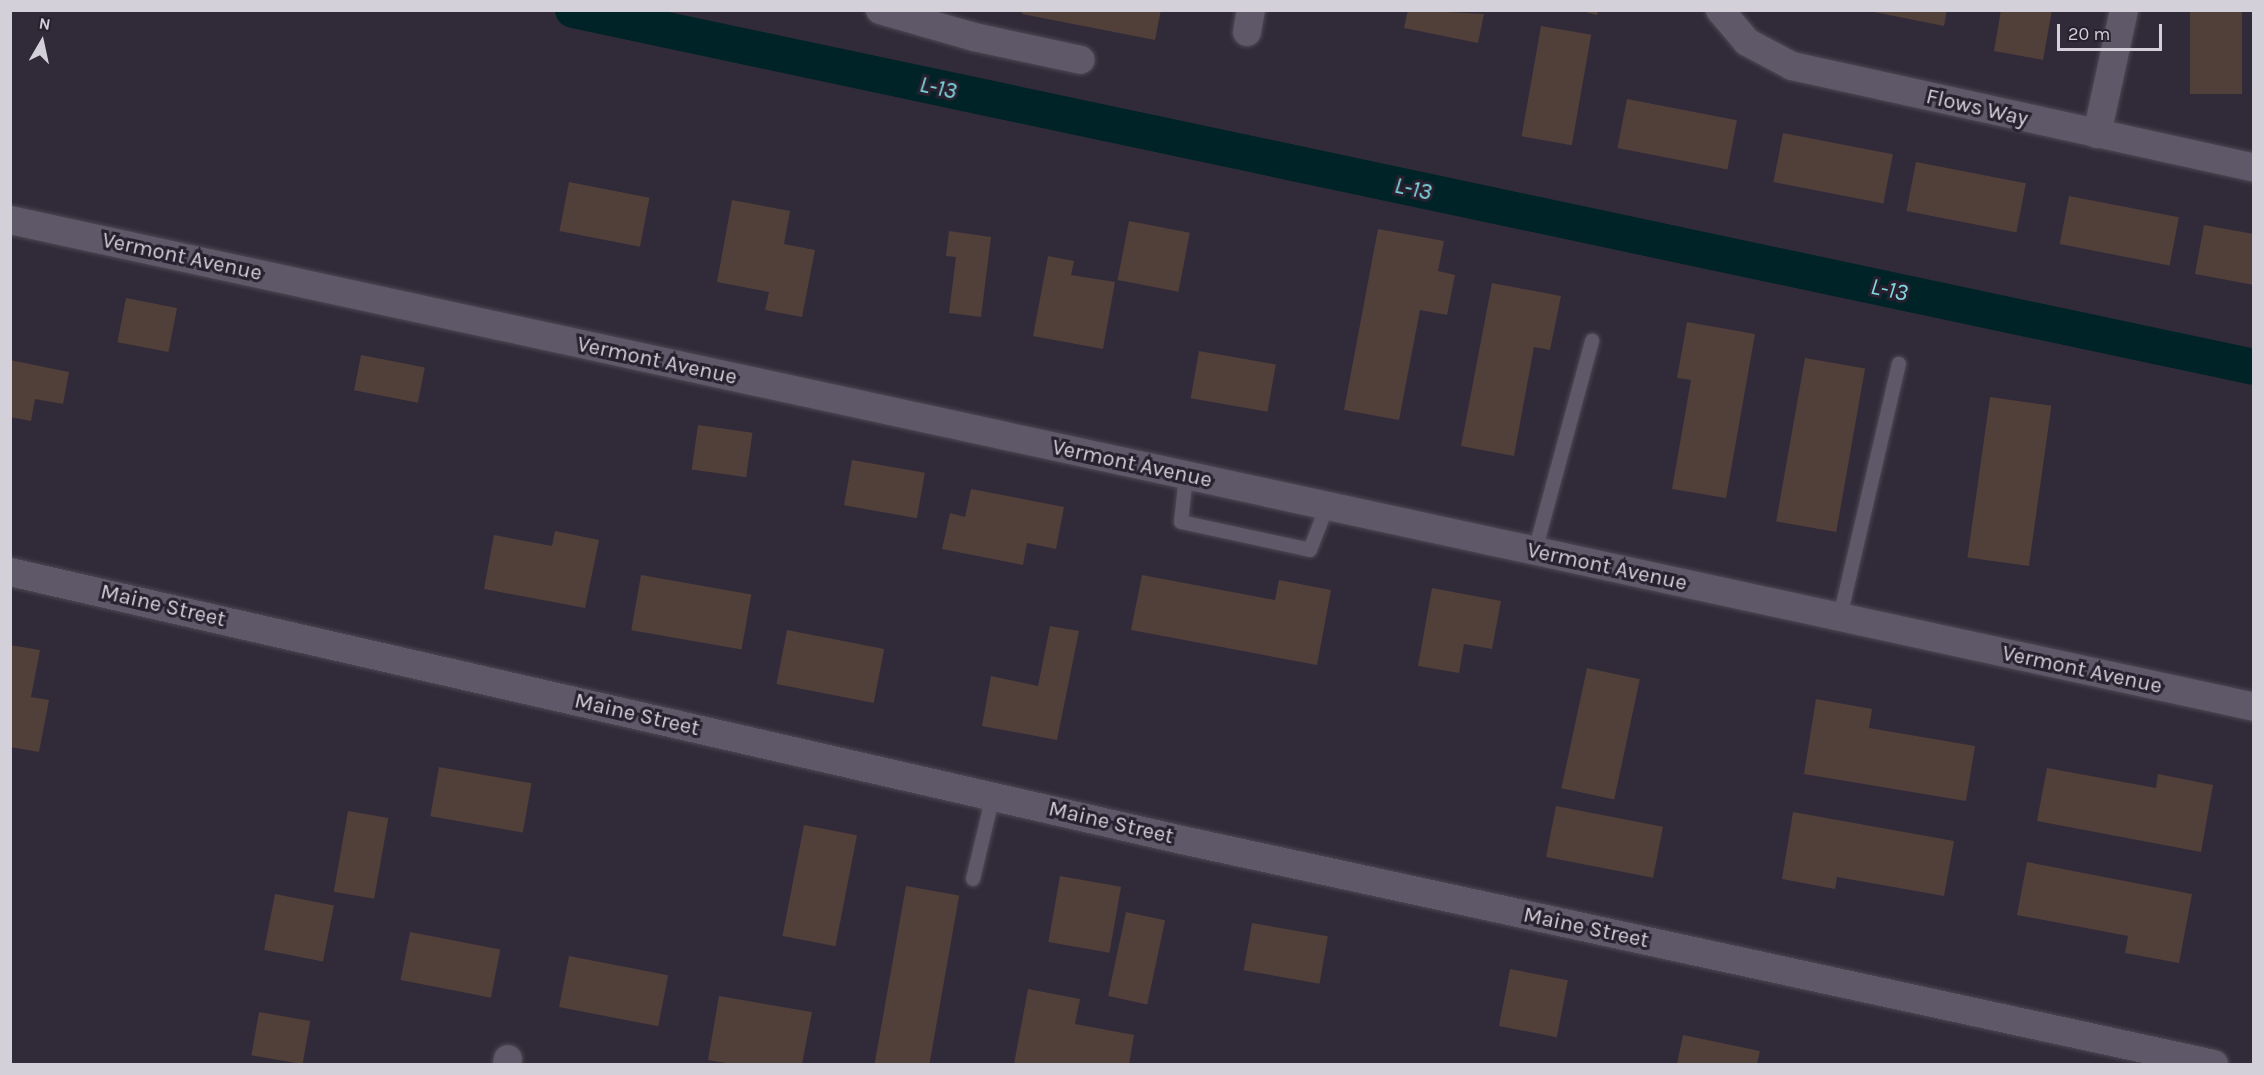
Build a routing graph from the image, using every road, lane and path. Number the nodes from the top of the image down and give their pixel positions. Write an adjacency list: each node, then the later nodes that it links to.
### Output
1 (880, 10): 4 (street)
2 (1720, 10): 5 (street, Flows Way)
3 (2124, 10): 5 (street)
4 (1081, 60)
5 (2097, 134): 6 (street, Flows Way)
6 (2253, 168)
7 (10, 220): 10 (street, Vermont Avenue)
8 (1592, 341): 12 (lane)
9 (1899, 364): 14 (lane)
10 (1186, 476): 11 (street, Vermont Avenue); 11 (lane)
11 (1327, 506): 12 (street, Vermont Avenue)
12 (1535, 551): 14 (street, Vermont Avenue)
13 (10, 572): 16 (street, Maine Street)
14 (1840, 617): 15 (street, Vermont Avenue)
15 (2253, 707)
16 (993, 796): 17 (lane); 18 (street, Maine Street)
17 (973, 879)
18 (2214, 1065)

